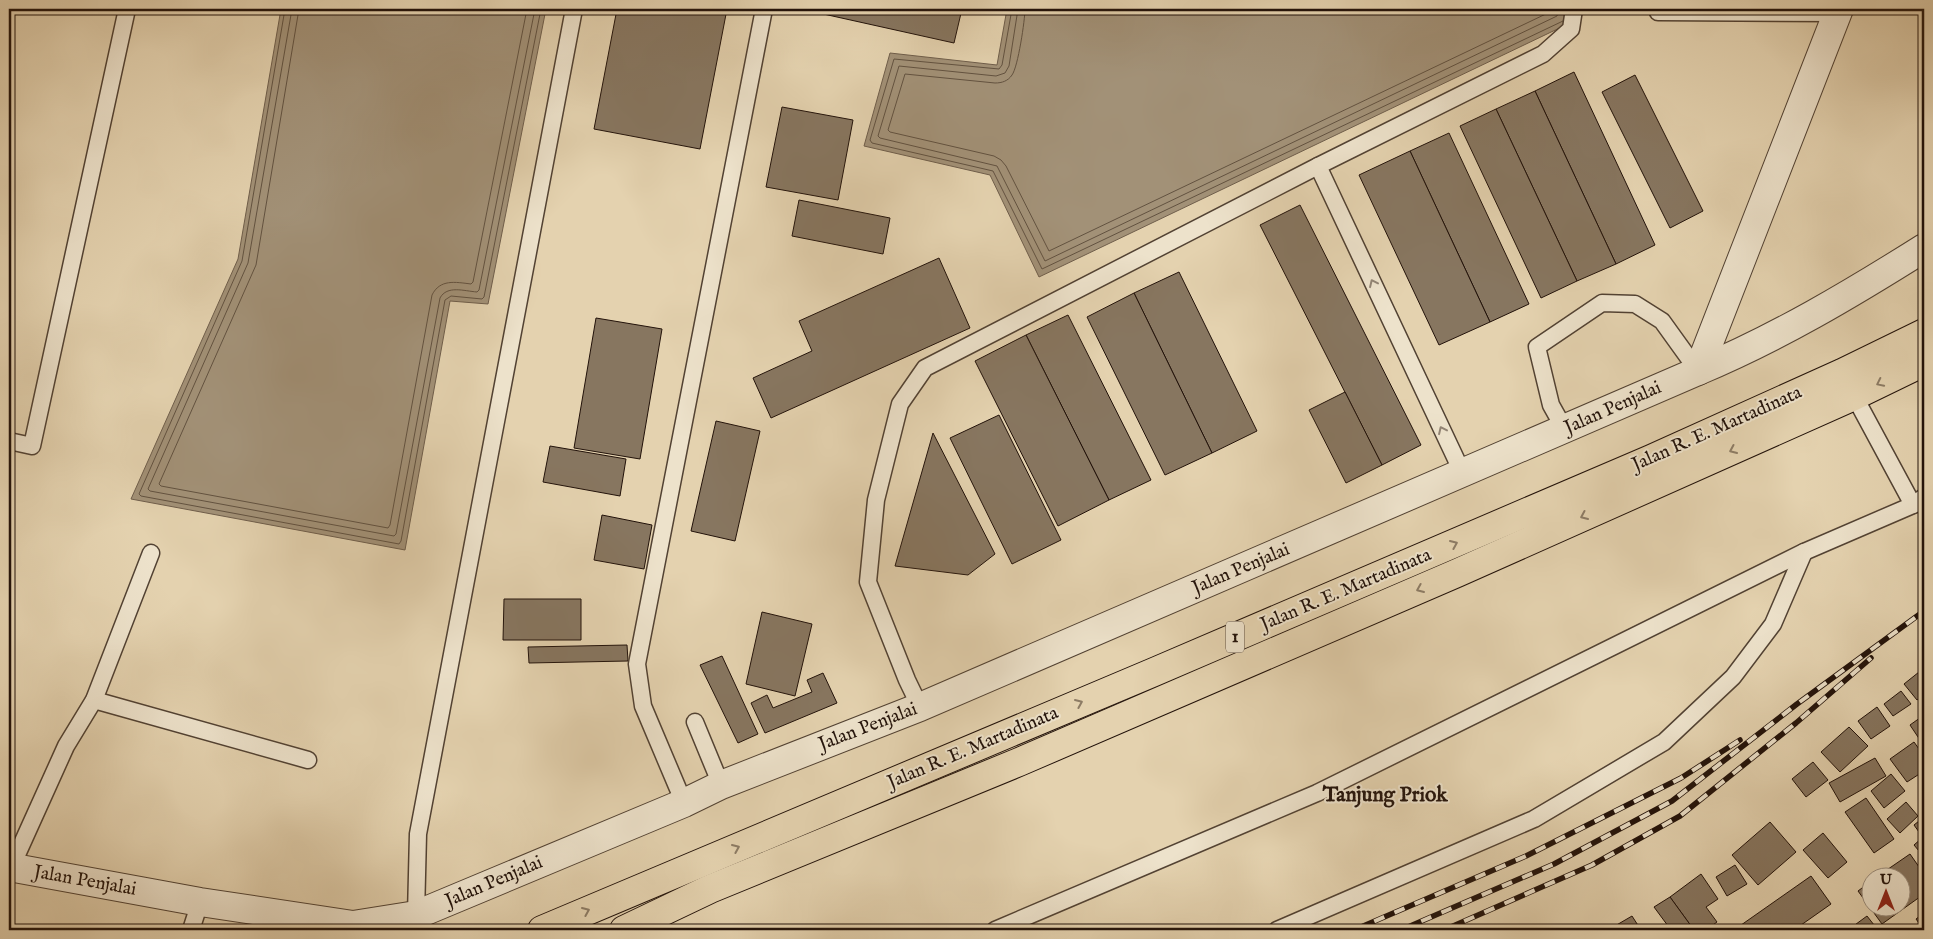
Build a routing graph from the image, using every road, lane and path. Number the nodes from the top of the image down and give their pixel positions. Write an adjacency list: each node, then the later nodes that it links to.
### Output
1 (126, 9): 14 (lane)
2 (574, 9): 27 (lane)
3 (764, 9): 24 (lane)
4 (1574, 9): 7 (lane)
5 (1838, 11): 6 (lane); 11 (street)
6 (1658, 12)
7 (1318, 166): 15 (lane, one-way to 7); 20 (lane)
8 (1924, 248): 11 (street, Jalan Penjalai)
9 (1924, 333): 12 (highway, Jalan R. E. Martadinata / 1)
10 (1924, 362): 12 (highway, Jalan R. E. Martadinata / 1, one-way to 12)
11 (1698, 371): 13 (street, Jalan Penjalai); 13 (lane)
12 (1848, 385): 16 (lane); 28 (highway, Jalan R. E. Martadinata / 1, one-way to 12); 30 (highway, Jalan R. E. Martadinata / 1, one-way to 30)
13 (1565, 430): 15 (street, Jalan Penjalai)
14 (9, 441)
15 (1463, 474): 20 (street, Jalan Penjalai)
16 (1918, 501): 17 (lane)
17 (1804, 552): 31 (lane); 32 (lane)
18 (151, 553): 19 (lane)
19 (94, 700): 22 (lane); 25 (lane)
20 (920, 707): 23 (street, Jalan Penjalai)
21 (695, 722): 23 (lane)
22 (308, 760)
23 (721, 785): 24 (street, Jalan Penjalai)
24 (684, 803): 27 (street, Jalan Penjalai)
25 (10, 867): 26 (street, Jalan Penjalai)
26 (200, 902): 27 (street, Jalan Penjalai); 29 (lane)
27 (416, 915)
28 (546, 929)
29 (191, 930)
30 (624, 930)
31 (994, 930)
32 (1277, 930)

